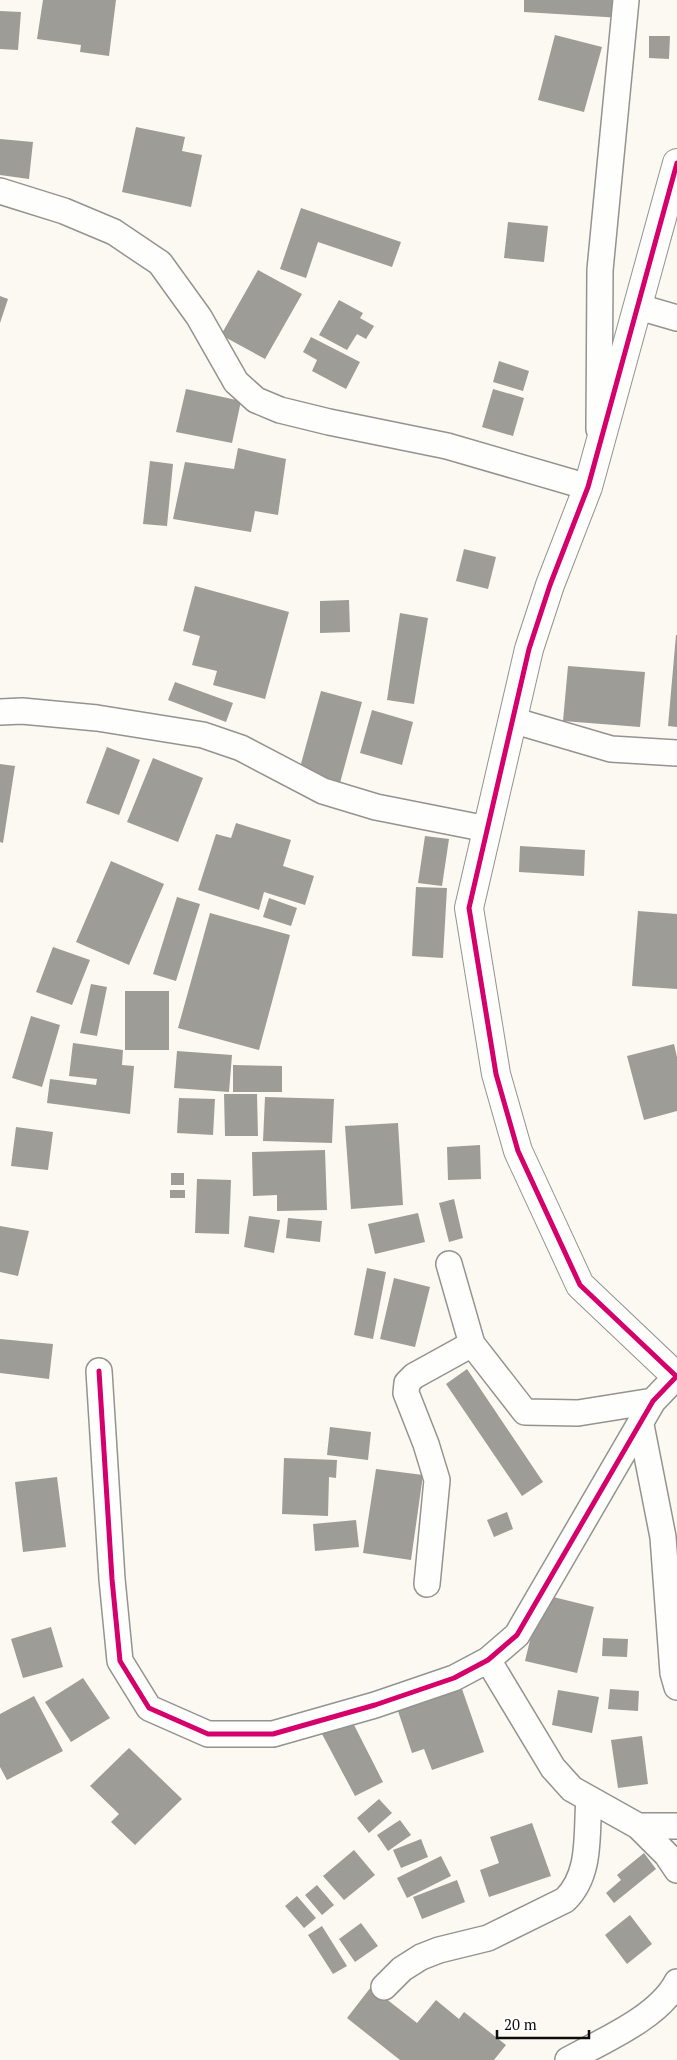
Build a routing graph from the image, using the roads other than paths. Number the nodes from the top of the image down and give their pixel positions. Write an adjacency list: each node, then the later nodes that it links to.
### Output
1 (626, 0): 6 (street)
2 (677, 163): 4 (street)
3 (0, 191): 7 (street)
4 (638, 307): 5 (street); 6 (street)
5 (677, 318)
6 (599, 449): 7 (street)
7 (588, 487): 9 (street)
8 (0, 712): 11 (street)
9 (512, 720): 10 (street); 11 (street)
10 (677, 752)
11 (487, 829): 15 (street)
12 (449, 1264): 13 (street)
13 (472, 1344): 16 (street); 18 (street)
14 (99, 1371): 19 (street)
15 (677, 1377): 16 (street)
16 (653, 1401): 17 (street)
17 (641, 1425): 19 (street); 20 (street)
18 (427, 1584)
19 (488, 1660): 21 (street)
20 (677, 1687)
21 (589, 1799): 22 (street); 26 (street)
22 (638, 1826): 23 (street); 24 (street)
23 (677, 1826)
24 (677, 1870)
25 (677, 1982): 27 (street)
26 (384, 1987)
27 (568, 2060)

